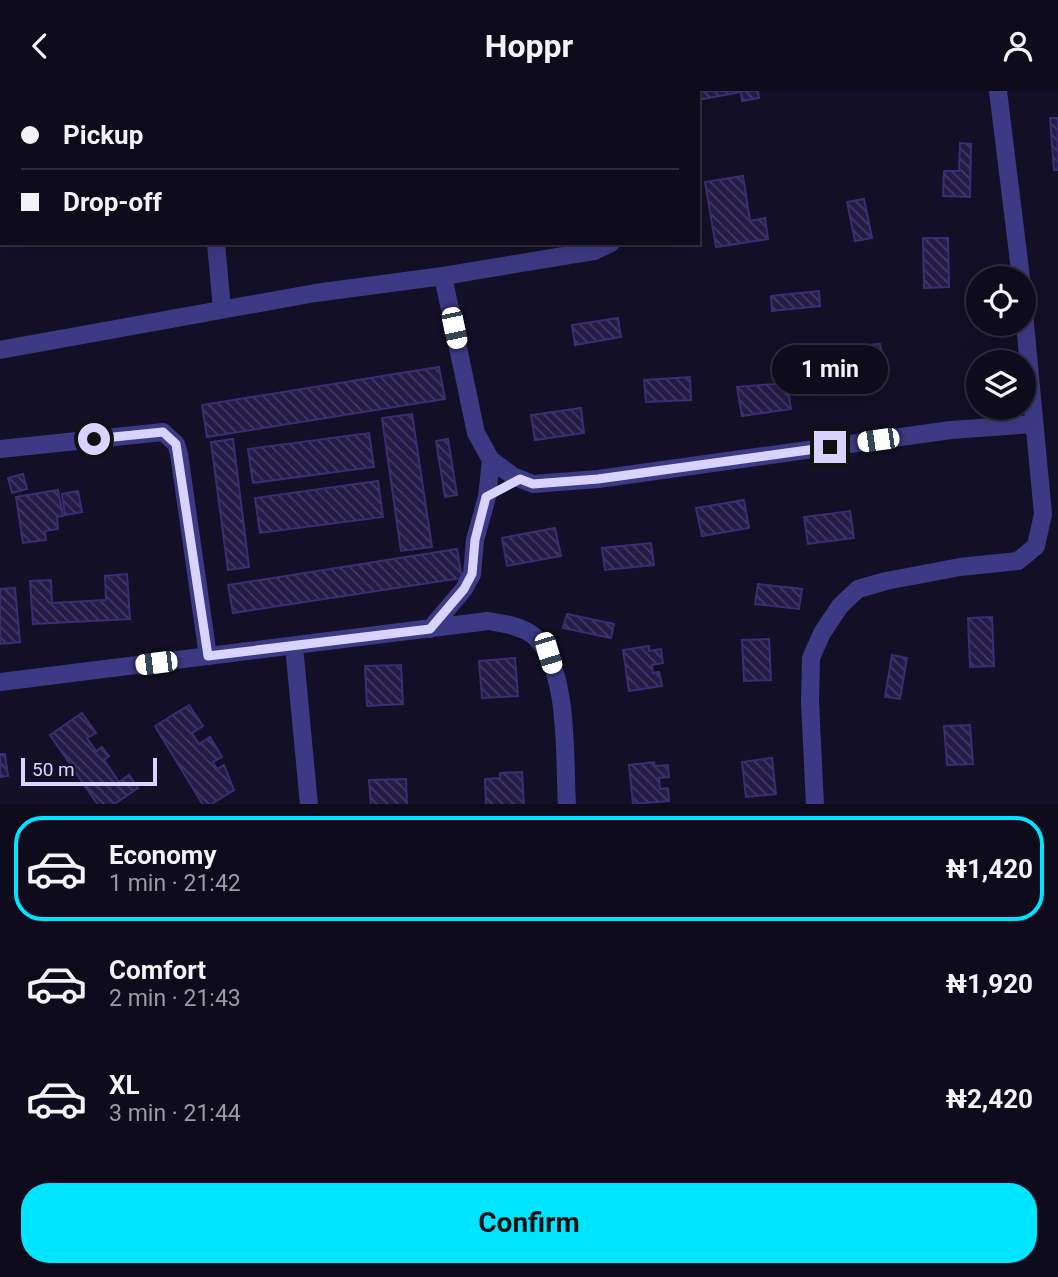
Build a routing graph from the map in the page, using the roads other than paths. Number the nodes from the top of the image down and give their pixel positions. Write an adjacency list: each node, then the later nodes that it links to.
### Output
1 (998, 91): 4 (street)
2 (216, 245): 6 (street)
3 (607, 245): 5 (street)
4 (1020, 266)
5 (443, 276): 6 (street); 11 (street)
6 (222, 309): 8 (street)
7 (1026, 336): 9 (street)
8 (0, 349)
9 (1034, 423): 12 (street); 20 (street)
10 (0, 449): 16 (street)
11 (491, 460): 12 (street); 13 (street)
12 (520, 479): 13 (street)
13 (486, 497): 14 (street)
14 (430, 629): 15 (street); 19 (street)
15 (294, 646): 16 (street); 18 (street)
16 (208, 656): 17 (street)
17 (0, 682)
18 (309, 804)
19 (568, 804)
20 (815, 804)

